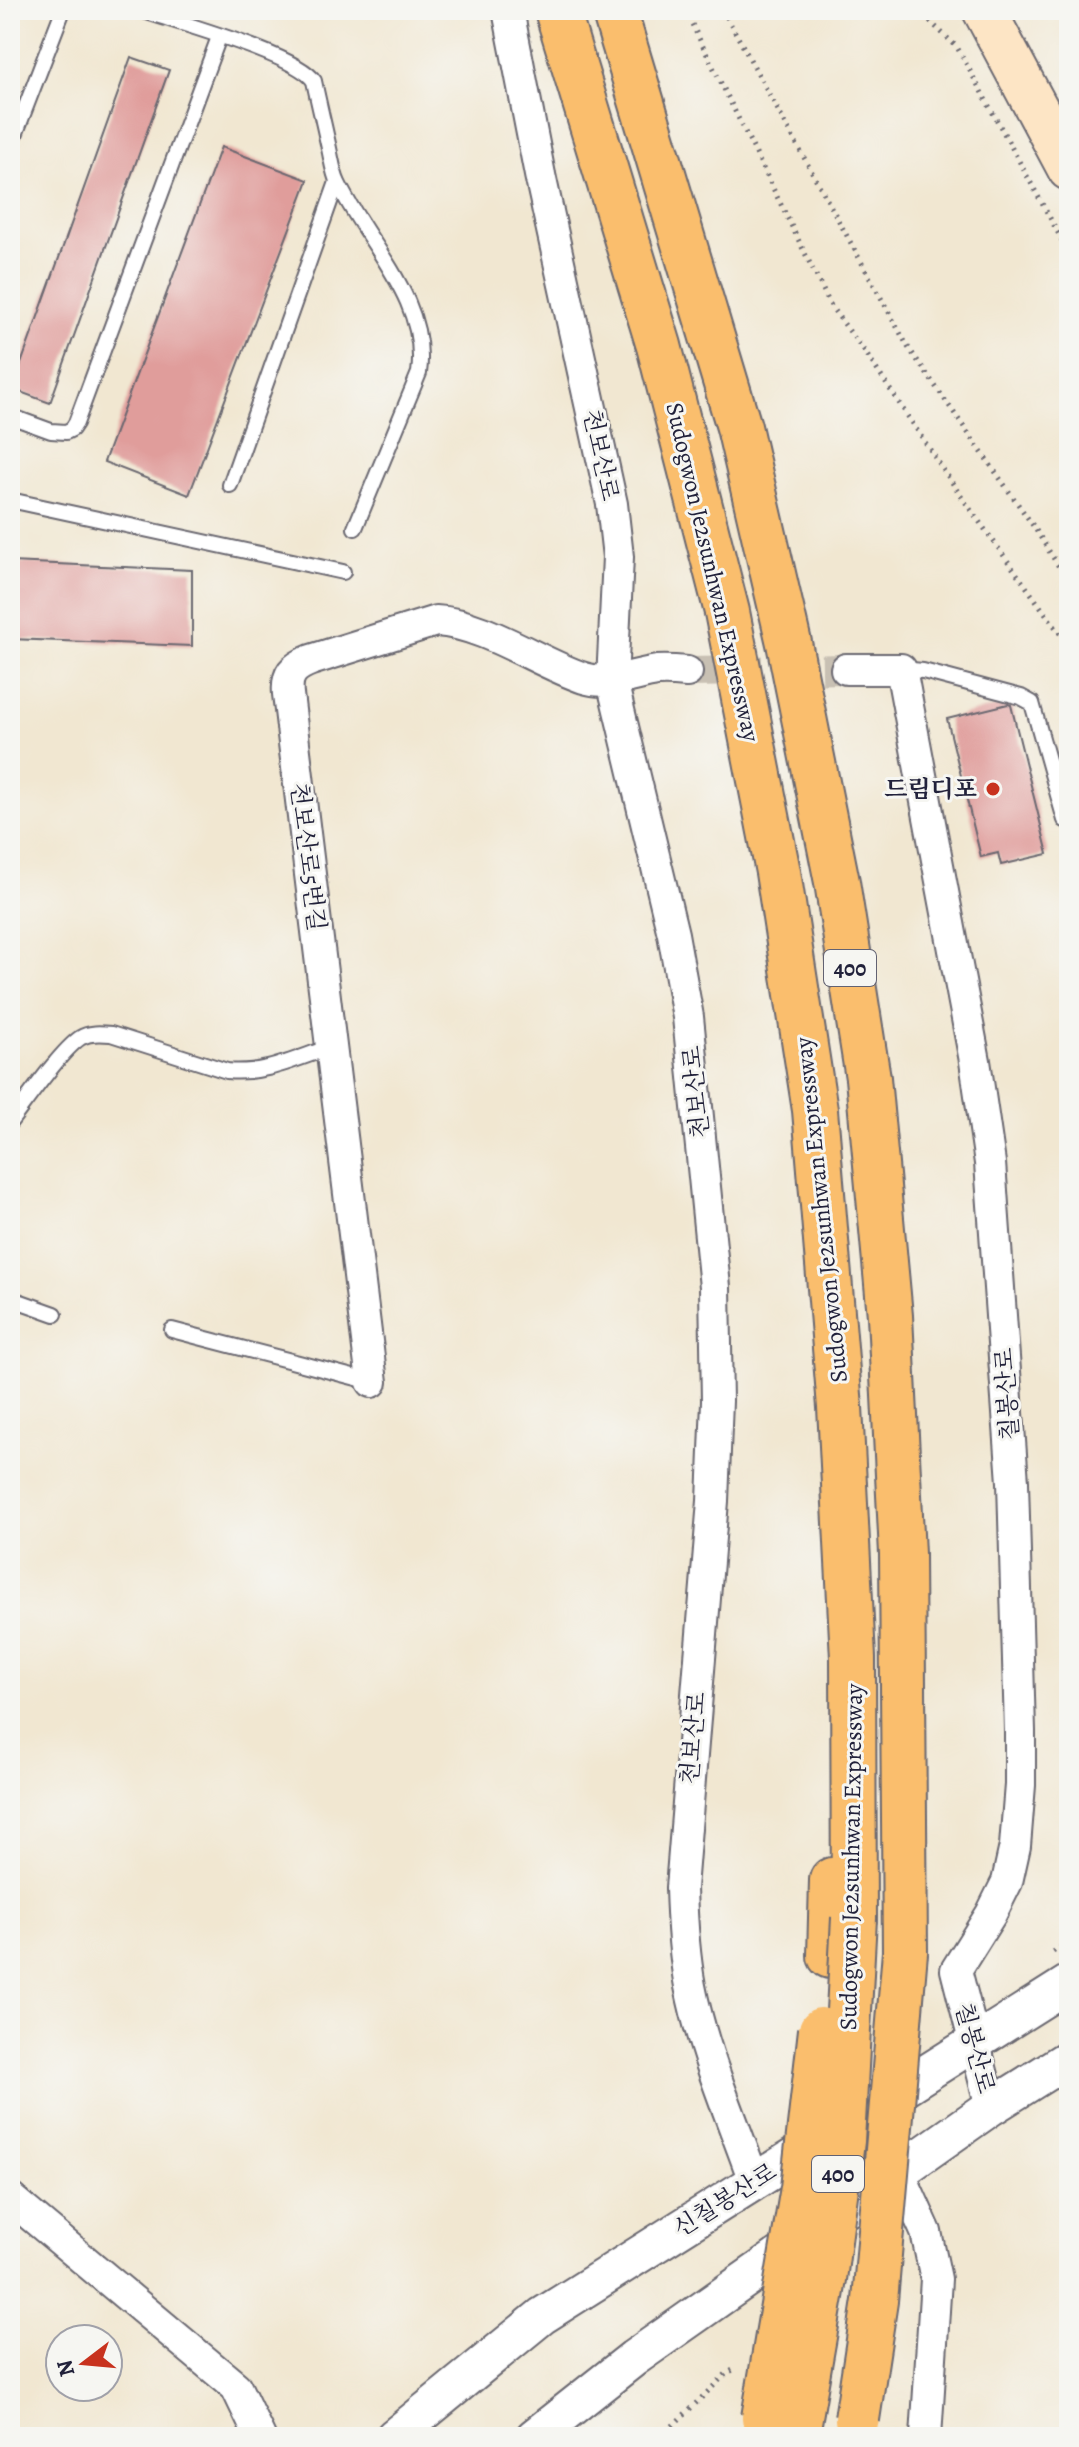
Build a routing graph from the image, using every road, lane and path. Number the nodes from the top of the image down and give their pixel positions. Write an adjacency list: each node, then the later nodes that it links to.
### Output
1 (63, 10): 13 (lane)
2 (141, 10): 12 (lane)
3 (508, 10): 27 (street, 천보산로)
4 (557, 10): 35 (highway, Sudogwon Je2sunhwan Expressway / 400)
5 (614, 10): 43 (highway, Sudogwon Je2sunhwan Expressway / 400, bridge)
6 (685, 10): 23 (path)
7 (723, 10): 22 (path)
8 (918, 10): 16 (path)
9 (984, 10): 14 (main road)
10 (1062, 10): 11 (path)
11 (1069, 22)
12 (219, 37): 15 (lane); 17 (lane)
13 (10, 148)
14 (1069, 169)
15 (337, 182): 18 (lane); 20 (lane)
16 (1069, 253)
17 (10, 416)
18 (230, 485)
19 (10, 500): 21 (lane)
20 (355, 528)
21 (343, 572)
22 (1069, 583)
23 (1069, 646)
24 (846, 669): 25 (street)
25 (901, 669): 28 (lane); 37 (street, 칠봉산로)
26 (687, 672): 27 (street)
27 (612, 681): 29 (street, 천보산로5번길); 41 (street, 천보산로)
28 (1065, 820)
29 (332, 1046): 30 (lane); 34 (street, 천보산로5번길)
30 (10, 1122)
31 (10, 1298): 32 (lane)
32 (55, 1314)
33 (172, 1330): 34 (lane)
34 (372, 1382)
35 (853, 1658): 44 (highway, bridge); 44 (highway, Sudogwon Je2sunhwan Expressway / 400, bridge)
36 (1069, 1983): 37 (street, 신칠봉산로)
37 (973, 2043): 39 (street, 칠봉산로); 41 (street, 신칠봉산로)
38 (1069, 2058): 39 (street)
39 (991, 2107): 40 (street)
40 (899, 2172): 47 (street); 48 (street)
41 (754, 2181): 46 (street, 신칠봉산로)
42 (10, 2198): 45 (street)
43 (856, 2428)
44 (779, 2430)
45 (260, 2437)
46 (394, 2437)
47 (534, 2437)
48 (926, 2437)

